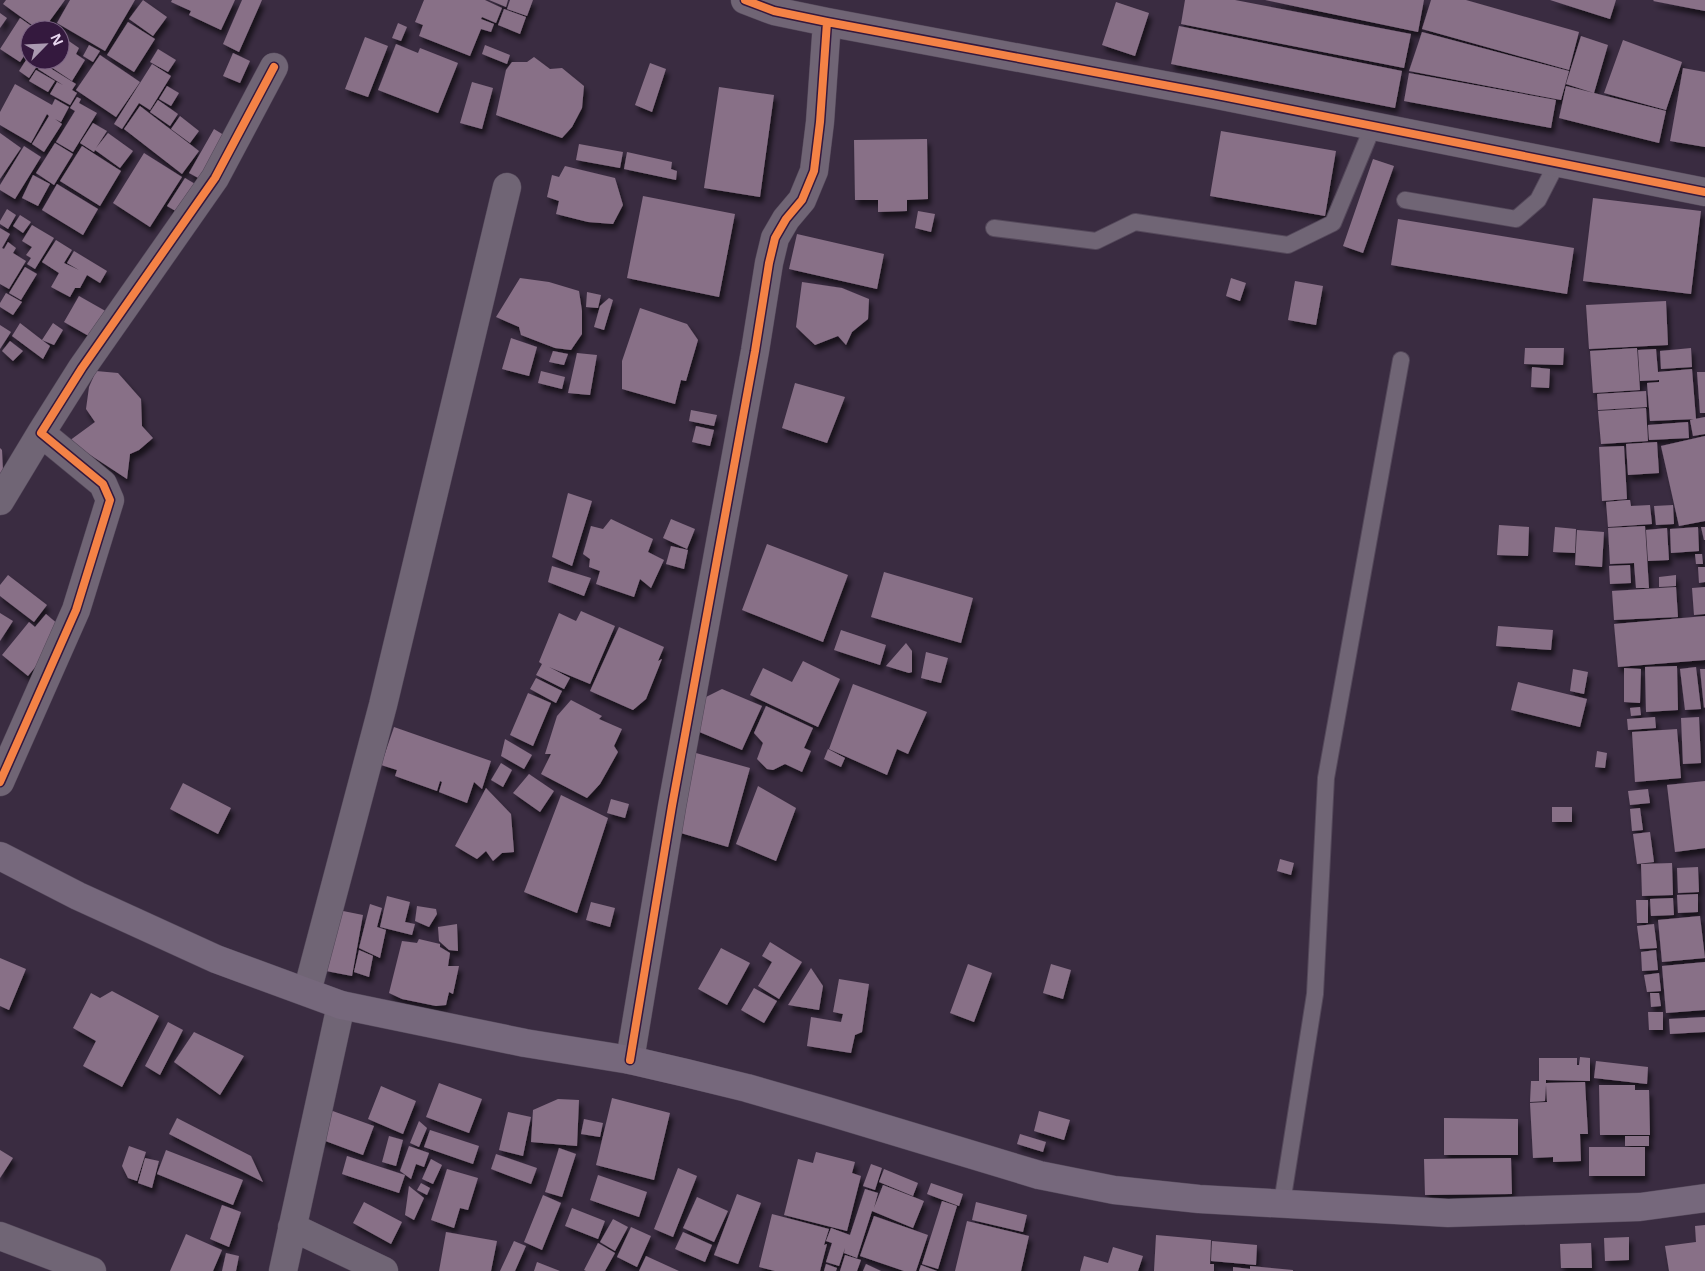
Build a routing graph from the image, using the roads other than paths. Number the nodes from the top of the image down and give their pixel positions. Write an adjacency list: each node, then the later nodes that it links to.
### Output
1 (745, 0): 2 (street)
2 (775, 5): 3 (street)
3 (827, 22): 5 (street); 18 (street)
4 (274, 67): 12 (street)
5 (1373, 126): 6 (street); 10 (lane)
6 (1557, 163): 8 (street); 9 (lane)
7 (507, 186): 16 (street)
8 (1705, 192)
9 (1405, 200)
10 (994, 228)
11 (1401, 360): 20 (lane)
12 (41, 433): 13 (street); 14 (street)
13 (0, 501)
14 (0, 782)
15 (0, 856): 16 (main road)
16 (307, 992): 17 (main road)
17 (341, 1005): 18 (main road); 21 (street)
18 (630, 1060): 20 (main road)
19 (1705, 1198): 20 (main road)
20 (1282, 1204)
21 (292, 1227): 24 (street); 25 (street)
22 (0, 1236): 23 (street)
23 (92, 1271)
24 (283, 1271)
25 (384, 1271)

